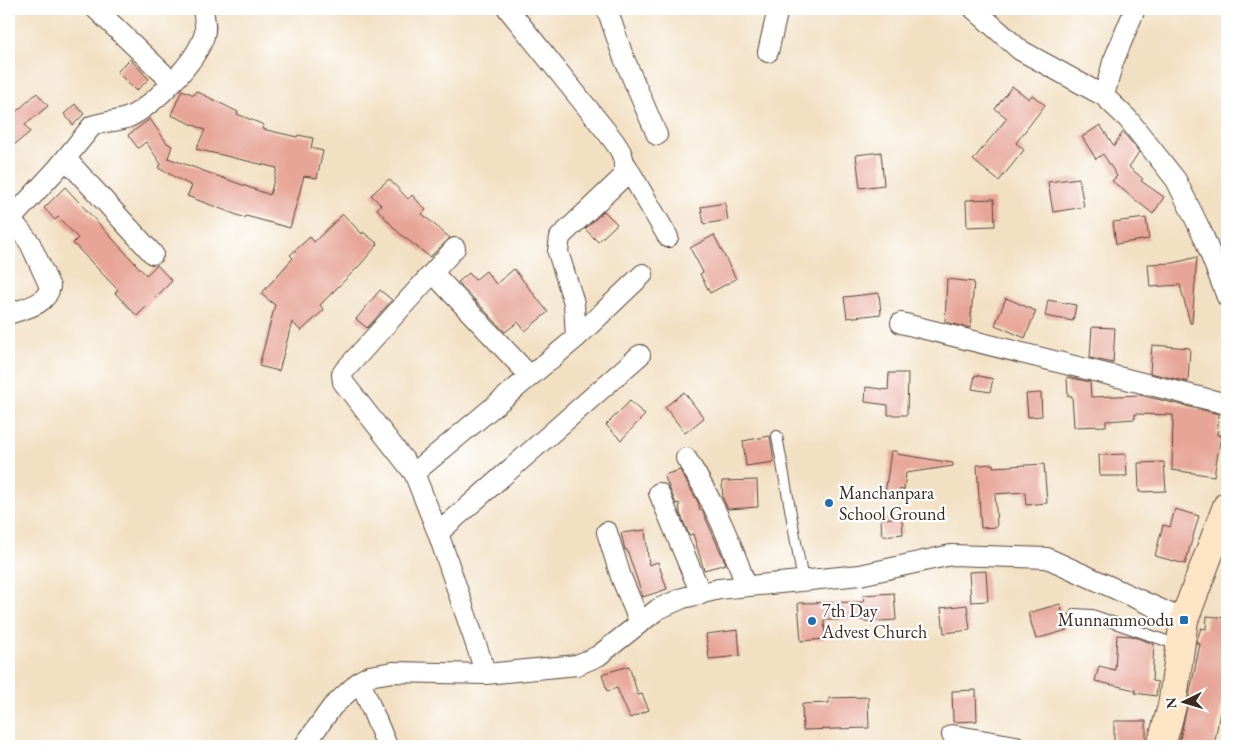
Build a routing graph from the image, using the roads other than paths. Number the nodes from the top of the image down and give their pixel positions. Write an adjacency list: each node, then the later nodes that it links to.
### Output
1 (96, 9): 9 (street)
2 (203, 9): 9 (street)
3 (508, 9): 13 (street)
4 (607, 9): 11 (street)
5 (778, 9): 8 (street)
6 (974, 9): 10 (street)
7 (1135, 9): 10 (street)
8 (768, 52)
9 (171, 81): 12 (street)
10 (1104, 96): 20 (street)
11 (657, 135)
12 (66, 159): 14 (street); 17 (street)
13 (626, 165): 15 (street); 23 (street)
14 (10, 218): 21 (street)
15 (668, 237)
16 (455, 248): 18 (street)
17 (153, 254)
18 (433, 272): 25 (street); 29 (street)
19 (643, 274): 23 (street)
20 (1227, 296)
21 (9, 314)
22 (900, 323): 26 (street)
23 (576, 338): 25 (street)
24 (640, 355): 33 (street)
25 (530, 376): 29 (street)
26 (1227, 404)
27 (777, 436): 34 (lane)
28 (686, 458): 35 (street)
29 (414, 473): 33 (street)
30 (659, 494): 36 (street)
31 (1225, 519): 39 (main road)
32 (607, 532): 38 (street)
33 (438, 533): 40 (street)
34 (803, 581): 35 (street); 39 (street)
35 (746, 586): 36 (street)
36 (701, 594): 38 (street)
37 (1075, 614): 39 (lane)
38 (640, 623): 40 (street)
39 (1182, 632): 46 (main road)
40 (486, 674): 41 (street)
41 (360, 681): 43 (street); 44 (street)
42 (952, 735): 45 (street)
43 (304, 746)
44 (386, 746)
45 (1016, 746)
46 (1161, 746)

